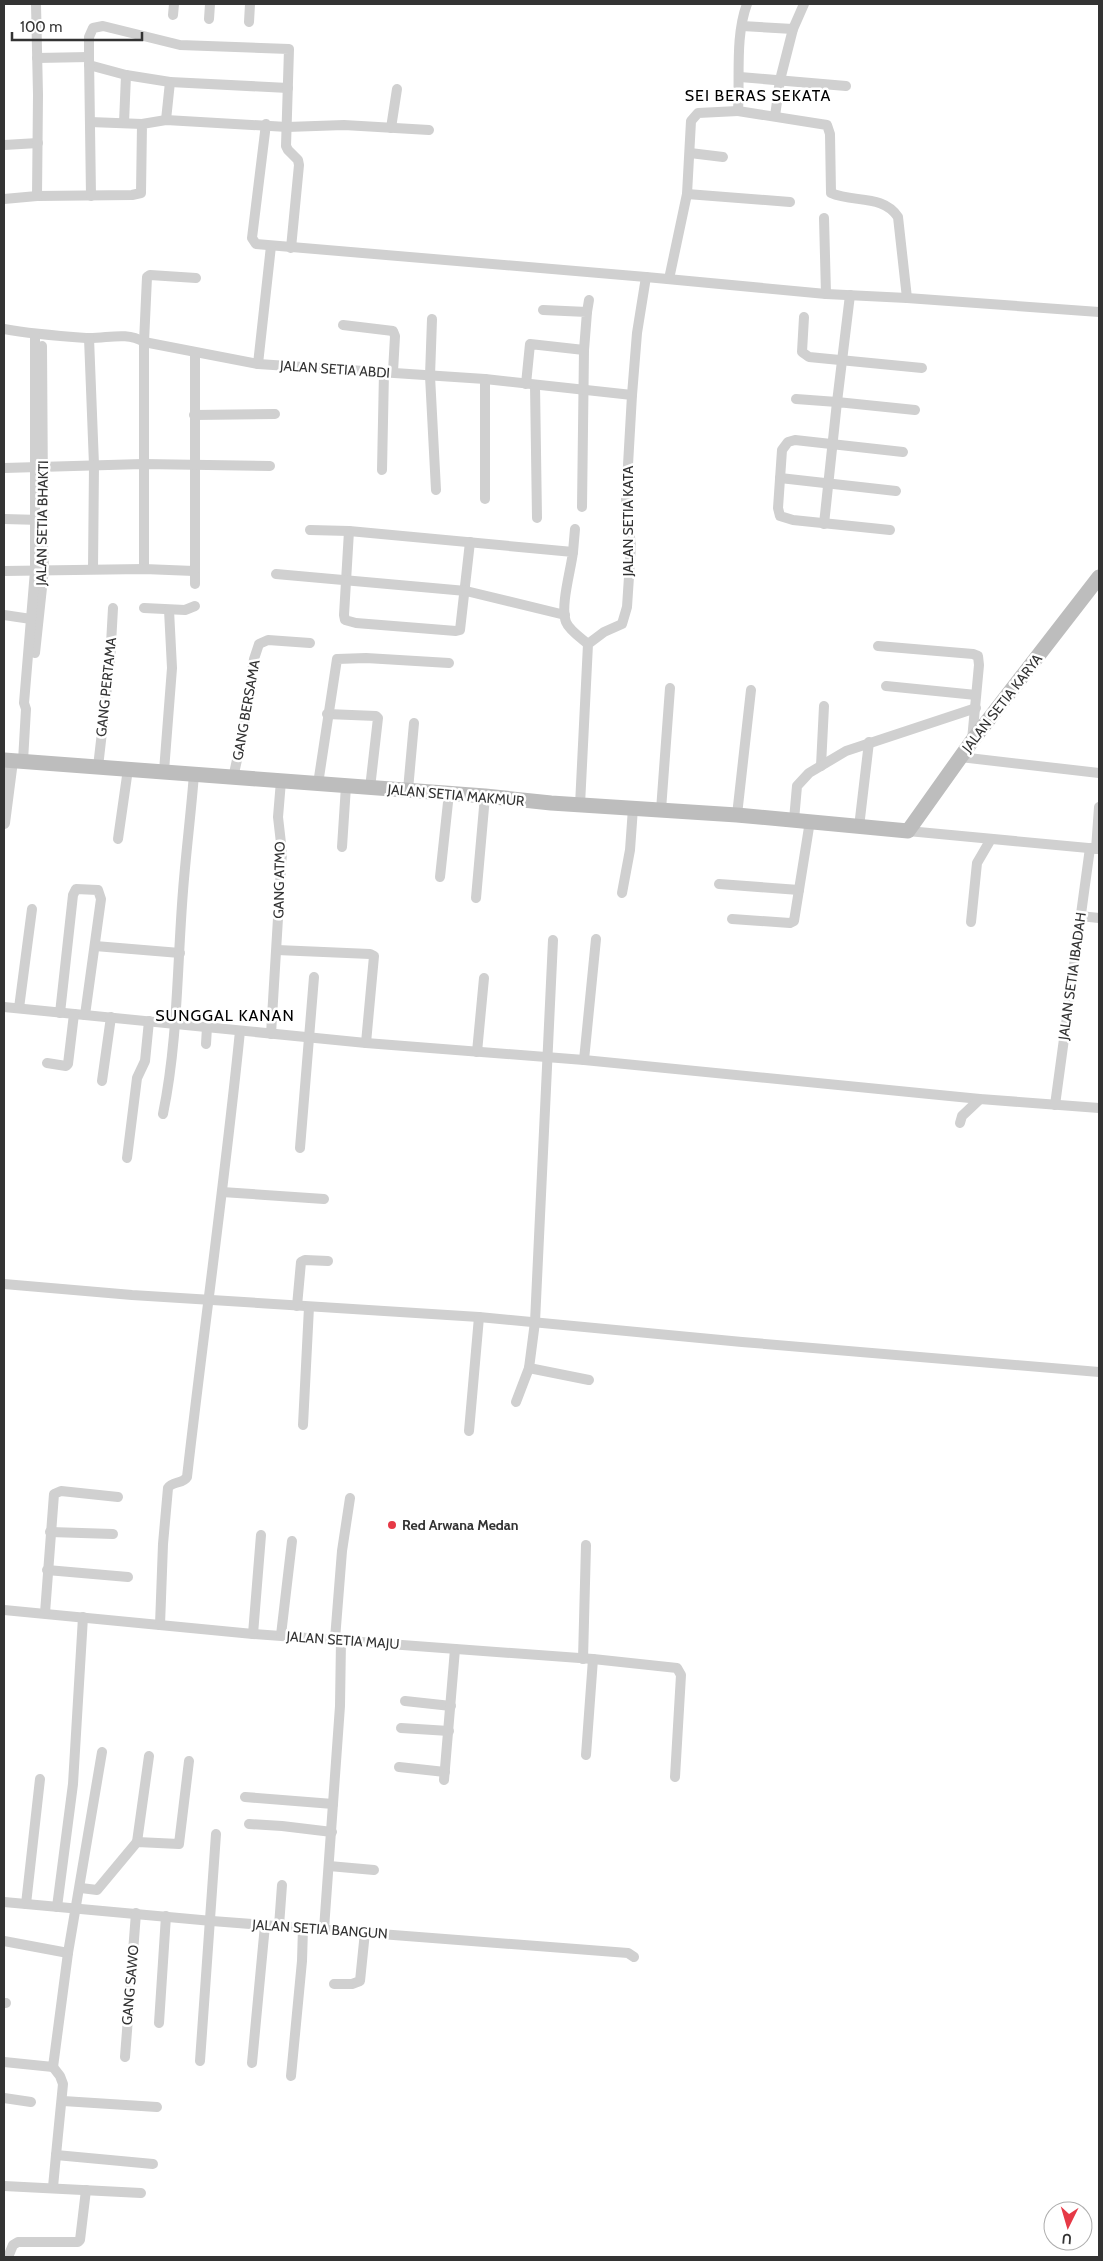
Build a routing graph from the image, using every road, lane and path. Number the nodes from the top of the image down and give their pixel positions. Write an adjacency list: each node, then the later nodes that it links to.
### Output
1 (36, 4): 12 (street)
2 (174, 4): 7 (street)
3 (210, 4): 8 (street)
4 (250, 4): 9 (street)
5 (747, 4): 10 (street)
6 (804, 4): 11 (street)
7 (173, 15)
8 (209, 20)
9 (249, 22)
10 (742, 26): 11 (street); 15 (street)
11 (793, 29): 16 (street)
12 (37, 58): 13 (street); 31 (street)
13 (89, 61): 14 (street); 19 (street); 24 (street)
14 (126, 74): 17 (street); 25 (street)
15 (740, 77): 16 (street); 21 (street)
16 (780, 80): 18 (street); 22 (street)
17 (170, 82): 19 (street); 23 (street)
18 (846, 86)
19 (288, 88): 28 (street)
20 (397, 89): 29 (street)
21 (738, 111): 22 (street); 33 (street)
22 (775, 116): 48 (street)
23 (166, 120): 26 (street); 27 (street)
24 (90, 122): 25 (street); 37 (street)
25 (124, 123): 26 (street)
26 (142, 124): 37 (street)
27 (266, 124): 28 (street); 41 (street)
28 (287, 126): 29 (street); 42 (street)
29 (391, 128): 30 (street)
30 (429, 130)
31 (38, 143): 32 (street); 36 (street)
32 (4, 145)
33 (690, 153): 34 (street); 35 (street)
34 (723, 157)
35 (687, 194): 39 (street); 45 (street)
36 (37, 196): 37 (street); 38 (street)
37 (91, 196)
38 (4, 200)
39 (790, 202)
40 (824, 218): 46 (street)
41 (271, 246): 42 (street); 63 (street)
42 (291, 248): 43 (street)
43 (646, 277): 45 (street); 70 (street, JALAN SETIA KATA)
44 (196, 278): 59 (street)
45 (669, 280): 46 (street)
46 (826, 294): 47 (street)
47 (850, 295): 48 (street); 62 (street)
48 (907, 298): 52 (street)
49 (588, 300): 51 (street)
50 (543, 310): 51 (street)
51 (587, 312): 60 (street)
52 (1099, 312)
53 (804, 317): 62 (street)
54 (432, 319): 66 (street)
55 (343, 325): 65 (street)
56 (4, 329): 57 (street, JALAN SETIA ABDI)
57 (38, 334): 58 (street, JALAN SETIA ABDI); 82 (street, JALAN SETIA BHAKTI)
58 (89, 338): 59 (street, JALAN SETIA ABDI); 79 (street)
59 (144, 342): 61 (street, JALAN SETIA ABDI); 78 (street)
60 (584, 350): 68 (street); 69 (street)
61 (195, 353): 63 (street, JALAN SETIA ABDI); 75 (street)
62 (842, 360): 64 (street); 72 (street)
63 (258, 364): 65 (street, JALAN SETIA ABDI)
64 (922, 368)
65 (389, 372): 66 (street, JALAN SETIA ABDI); 84 (street)
66 (430, 376): 67 (street, JALAN SETIA ABDI); 87 (street)
67 (485, 380): 68 (street, JALAN SETIA ABDI); 89 (street)
68 (531, 384): 69 (street, JALAN SETIA ABDI); 91 (street)
69 (583, 390): 70 (street, JALAN SETIA ABDI); 90 (street)
70 (632, 395): 119 (street, JALAN SETIA KATA)
71 (796, 399): 72 (street)
72 (837, 402): 73 (street); 76 (street)
73 (915, 410)
74 (275, 414): 75 (street)
75 (194, 415): 80 (street)
76 (832, 444): 77 (street); 85 (street); 86 (street)
77 (902, 452)
78 (143, 464): 79 (street); 80 (street); 102 (street)
79 (94, 465): 82 (street); 101 (street)
80 (194, 466): 81 (street); 105 (street)
81 (270, 466)
82 (39, 467): 83 (street); 93 (street, JALAN SETIA BHAKTI)
83 (4, 468)
84 (382, 470)
85 (780, 478): 86 (street); 94 (street)
86 (828, 483): 88 (street); 94 (street)
87 (436, 490)
88 (896, 492)
89 (485, 499)
90 (582, 507)
91 (537, 518)
92 (4, 519): 93 (street)
93 (39, 520): 103 (street, JALAN SETIA BHAKTI)
94 (824, 524): 97 (street)
95 (576, 529): 100 (street)
96 (310, 530): 98 (street)
97 (890, 530)
98 (349, 531): 99 (street); 107 (street)
99 (470, 542): 100 (street); 110 (street)
100 (573, 552): 115 (street)
101 (93, 569): 102 (street); 103 (street)
102 (144, 569): 105 (street)
103 (39, 570): 104 (street); 117 (street, JALAN SETIA BHAKTI); 121 (street, JALAN SETIA BHAKTI)
104 (4, 571)
105 (194, 571): 108 (street)
106 (276, 574): 107 (street)
107 (346, 579): 110 (street); 110 (street)
108 (195, 584)
109 (1097, 584): 131 (main road, JALAN SETIA KARYA)
110 (466, 591): 115 (street)
111 (195, 606): 114 (street)
112 (113, 608): 136 (street, GANG PERTAMA)
113 (144, 608): 114 (street)
114 (169, 610): 138 (street)
115 (565, 615): 119 (street)
116 (4, 616): 117 (street)
117 (31, 619): 121 (street, JALAN SETIA BHAKTI)
118 (310, 643): 141 (street, GANG BERSAMA)
119 (588, 644): 149 (street)
120 (878, 646): 126 (street)
121 (32, 649): 134 (street, JALAN SETIA BHAKTI)
122 (449, 663): 129 (street)
123 (886, 686): 126 (street)
124 (670, 688): 152 (street)
125 (751, 690): 153 (street)
126 (976, 695): 128 (street)
127 (824, 706): 135 (street)
128 (976, 708): 131 (street); 132 (street)
129 (327, 714): 143 (street); 145 (street)
130 (414, 723): 146 (street)
131 (972, 741): 133 (main road, JALAN SETIA KARYA)
132 (869, 742): 135 (street); 157 (street)
133 (960, 757): 139 (street); 158 (main road, JALAN SETIA KARYA)
134 (13, 761): 136 (main road, JALAN SETIA MAKMUR); 156 (street)
135 (821, 766): 154 (street)
136 (98, 767): 137 (main road, JALAN SETIA MAKMUR)
137 (128, 769): 138 (main road, JALAN SETIA MAKMUR); 159 (street)
138 (164, 771): 140 (main road, JALAN SETIA MAKMUR)
139 (1099, 773)
140 (194, 774): 141 (main road, JALAN SETIA MAKMUR); 177 (street)
141 (233, 778): 142 (main road, JALAN SETIA MAKMUR)
142 (281, 781): 143 (main road, JALAN SETIA MAKMUR); 176 (street, GANG ATMO)
143 (318, 784): 144 (main road, JALAN SETIA MAKMUR)
144 (346, 786): 145 (main road, JALAN SETIA MAKMUR); 161 (street)
145 (370, 788): 146 (main road, JALAN SETIA MAKMUR)
146 (408, 790): 147 (main road, JALAN SETIA MAKMUR)
147 (449, 793): 148 (main road, JALAN SETIA MAKMUR); 163 (street)
148 (485, 796): 149 (main road, JALAN SETIA MAKMUR); 167 (street)
149 (580, 805): 151 (main road, JALAN SETIA MAKMUR)
150 (1099, 807): 162 (street, JALAN SETIA IBADAH)
151 (633, 808): 152 (main road, JALAN SETIA MAKMUR); 166 (street)
152 (661, 810): 153 (main road, JALAN SETIA MAKMUR)
153 (737, 816): 154 (main road, JALAN SETIA MAKMUR)
154 (794, 820): 155 (main road, JALAN SETIA MAKMUR)
155 (810, 821): 157 (main road, JALAN SETIA MAKMUR); 165 (street)
156 (4, 823)
157 (859, 827): 158 (main road, JALAN SETIA MAKMUR)
158 (908, 831): 160 (street)
159 (118, 839)
160 (991, 839): 162 (street); 172 (street)
161 (342, 846)
162 (1095, 849): 169 (street, JALAN SETIA IBADAH)
163 (440, 877)
164 (719, 884): 165 (street)
165 (799, 890): 170 (street)
166 (622, 893)
167 (476, 898)
168 (32, 909): 181 (street)
169 (1080, 916): 171 (street); 200 (street, JALAN SETIA IBADAH)
170 (732, 918)
171 (1099, 918)
172 (971, 922)
173 (596, 939): 196 (street)
174 (553, 940): 195 (street)
175 (95, 946): 177 (street); 182 (street); 184 (street)
176 (277, 950): 190 (street, GANG ATMO); 192 (street)
177 (180, 953): 187 (street)
178 (314, 977): 191 (street)
179 (484, 978): 194 (street)
180 (4, 1007): 181 (street)
181 (19, 1008): 182 (street)
182 (60, 1013): 183 (street)
183 (74, 1014): 184 (street); 197 (street)
184 (85, 1015): 185 (street)
185 (111, 1018): 186 (street); 198 (street)
186 (149, 1021): 187 (street); 205 (street)
187 (175, 1024): 188 (street); 202 (street)
188 (207, 1027): 189 (street); 193 (street)
189 (240, 1031): 190 (street); 206 (street)
190 (271, 1034): 191 (street)
191 (309, 1036): 192 (street); 204 (street)
192 (366, 1043): 194 (street)
193 (206, 1044)
194 (477, 1052): 195 (street)
195 (547, 1058): 196 (street); 214 (street)
196 (584, 1060): 199 (street)
197 (47, 1063)
198 (102, 1081)
199 (980, 1099): 200 (street); 203 (street)
200 (1054, 1104): 201 (street)
201 (1099, 1108)
202 (163, 1114)
203 (960, 1123)
204 (300, 1148)
205 (127, 1158)
206 (222, 1192): 207 (street); 210 (street)
207 (324, 1200)
208 (328, 1261): 211 (street)
209 (4, 1284): 210 (street)
210 (208, 1299): 211 (street); 233 (street)
211 (297, 1306): 212 (street)
212 (309, 1307): 213 (street); 219 (street)
213 (479, 1317): 214 (street); 220 (street)
214 (536, 1322): 215 (street); 216 (street)
215 (529, 1368): 217 (street); 218 (street)
216 (1099, 1372)
217 (589, 1380)
218 (516, 1402)
219 (302, 1425)
220 (469, 1431)
221 (118, 1496): 223 (street)
222 (350, 1498): 236 (street)
223 (50, 1532): 224 (street); 228 (street)
224 (113, 1534)
225 (261, 1535): 234 (street)
226 (292, 1541): 235 (street)
227 (586, 1545): 238 (street)
228 (47, 1570): 229 (street); 231 (street)
229 (128, 1577)
230 (4, 1610): 231 (street, JALAN SETIA MAJU)
231 (45, 1613): 232 (street, JALAN SETIA MAJU)
232 (83, 1616): 233 (street, JALAN SETIA MAJU); 262 (street)
233 (160, 1625): 234 (street, JALAN SETIA MAJU)
234 (253, 1634): 235 (street, JALAN SETIA MAJU)
235 (281, 1635): 236 (street, JALAN SETIA MAJU)
236 (338, 1640): 237 (street, JALAN SETIA MAJU); 251 (street)
237 (455, 1649): 238 (street, JALAN SETIA MAJU); 240 (street)
238 (588, 1659): 245 (street); 248 (street, JALAN SETIA MAJU)
239 (405, 1702): 240 (street)
240 (452, 1706): 242 (street)
241 (401, 1728): 242 (street)
242 (449, 1731): 247 (street)
243 (102, 1752): 259 (street)
244 (149, 1756): 255 (street)
245 (586, 1756)
246 (189, 1762): 255 (street)
247 (399, 1768)
248 (675, 1776)
249 (40, 1779): 261 (street)
250 (245, 1797): 251 (street)
251 (333, 1804): 253 (street)
252 (248, 1824): 253 (street)
253 (332, 1832): 256 (street)
254 (216, 1834): 266 (street)
255 (137, 1842): 259 (street)
256 (329, 1866): 257 (street); 270 (street)
257 (374, 1870)
258 (282, 1885): 268 (street)
259 (81, 1888): 263 (street)
260 (4, 1902): 261 (street, JALAN SETIA BANGUN)
261 (26, 1904): 262 (street, JALAN SETIA BANGUN)
262 (57, 1907): 263 (street, JALAN SETIA BANGUN)
263 (77, 1909): 264 (street, JALAN SETIA BANGUN); 273 (street)
264 (136, 1913): 265 (street, JALAN SETIA BANGUN); 277 (street, GANG SAWO)
265 (166, 1916): 266 (street, JALAN SETIA BANGUN); 276 (street)
266 (212, 1920): 267 (street, JALAN SETIA BANGUN); 278 (street)
267 (265, 1925): 268 (street, JALAN SETIA BANGUN); 280 (street)
268 (279, 1926): 269 (street, JALAN SETIA BANGUN)
269 (303, 1928): 270 (street, JALAN SETIA BANGUN); 282 (street)
270 (324, 1929): 271 (street, JALAN SETIA BANGUN)
271 (365, 1932): 274 (street, JALAN SETIA BANGUN); 275 (street)
272 (4, 1941): 273 (street)
273 (68, 1953): 281 (street)
274 (634, 1958)
275 (334, 1984)
276 (159, 2023)
277 (124, 2057)
278 (200, 2061)
279 (4, 2062): 281 (street)
280 (252, 2063)
281 (53, 2067): 284 (street)
282 (291, 2076)
283 (4, 2098): 285 (street)
284 (63, 2101): 286 (street); 287 (street)
285 (31, 2102)
286 (157, 2107)
287 (56, 2155): 288 (street); 290 (street)
288 (154, 2164)
289 (4, 2186): 290 (street)
290 (53, 2187): 291 (street)
291 (86, 2190): 292 (street); 293 (street)
292 (141, 2193)
293 (8, 2257)

